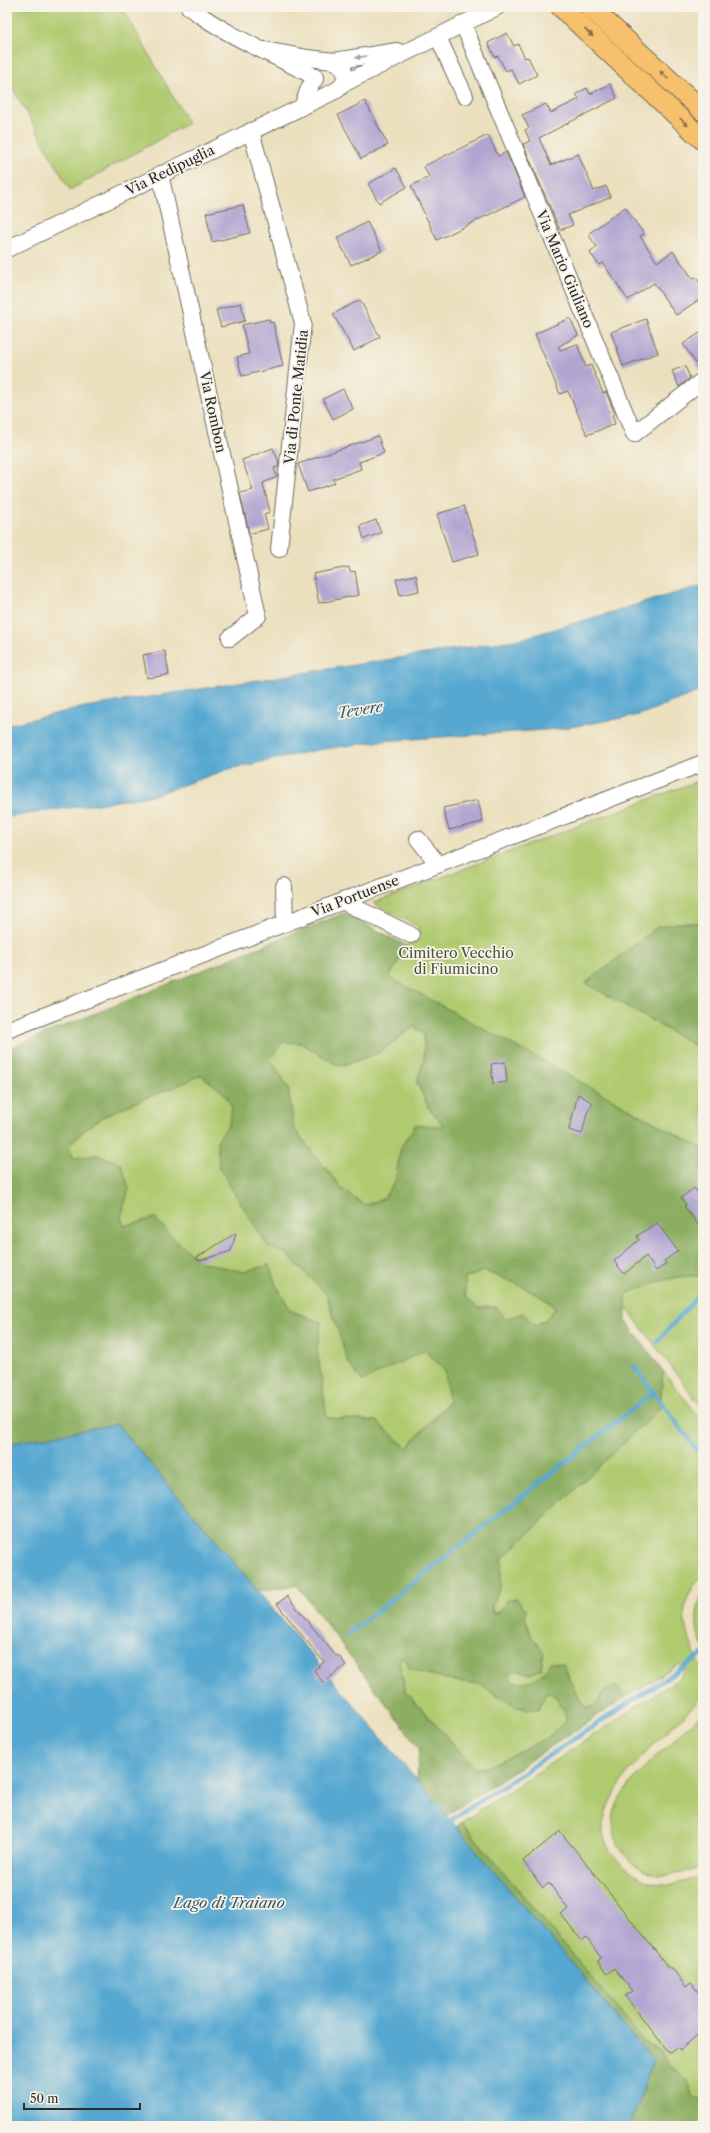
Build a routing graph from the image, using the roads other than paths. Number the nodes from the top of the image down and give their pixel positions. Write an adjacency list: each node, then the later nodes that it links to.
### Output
1 (189, 7): 8 (street)
2 (497, 7): 5 (street, Via Redipuglia)
3 (561, 7): 16 (main road, one-way to 16)
4 (590, 7): 14 (main road, one-way to 4)
5 (463, 24): 6 (street, Via Redipuglia); 19 (street, Via Mario Giuliano)
6 (438, 37): 7 (street, Via Redipuglia); 12 (street)
7 (413, 49): 9 (street, one-way to 9); 11 (street, Via Redipuglia)
8 (264, 50): 9 (street); 10 (street)
9 (332, 61): 10 (street); 11 (street)
10 (315, 78): 11 (street); 13 (street)
11 (338, 87): 13 (street, Via Redipuglia)
12 (465, 96)
13 (303, 105): 15 (street, Via Redipuglia)
14 (703, 111)
15 (251, 131): 17 (street, Via Redipuglia); 20 (street, Via di Ponte Matidia)
16 (703, 140)
17 (160, 174): 18 (street, Via Redipuglia); 21 (street, Via Rombon)
18 (7, 249)
19 (703, 380)
20 (280, 549)
21 (230, 638)
22 (703, 763): 24 (street, Via Portuense)
23 (418, 840): 24 (street)
24 (438, 864): 26 (street, Via Portuense)
25 (284, 886): 27 (street)
26 (342, 901): 27 (street, Via Portuense); 28 (street)
27 (285, 923): 29 (street, Via Portuense)
28 (411, 935)
29 (7, 1030)

